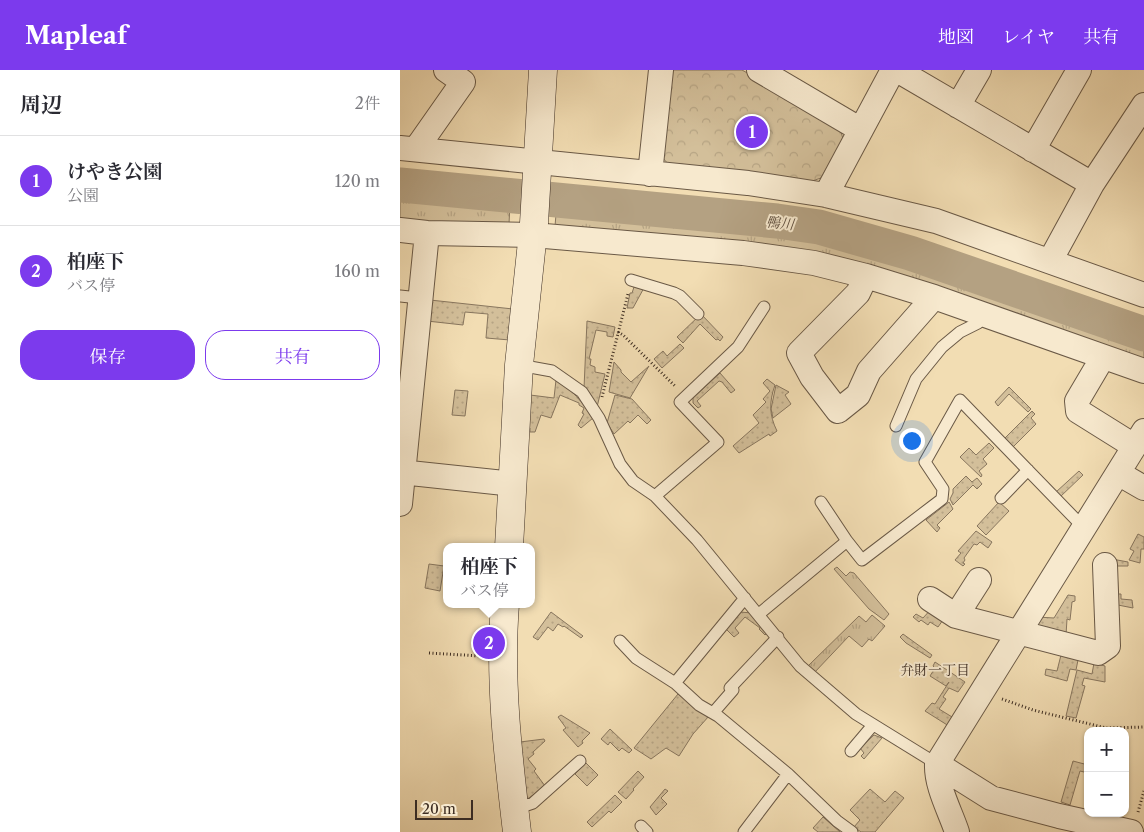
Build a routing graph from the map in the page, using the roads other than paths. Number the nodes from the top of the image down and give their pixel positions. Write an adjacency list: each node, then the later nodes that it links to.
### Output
1 (446, 70): 11 (street)
2 (543, 70): 13 (street)
3 (661, 70): 14 (street)
4 (759, 70): 10 (street)
5 (895, 70): 9 (street); 10 (street)
6 (979, 70): 9 (street)
7 (1079, 70): 12 (street)
8 (1144, 105): 15 (street)
9 (958, 106): 12 (street)
10 (861, 130): 16 (street)
11 (408, 148): 13 (street)
12 (1033, 150): 15 (street)
13 (538, 168): 14 (street); 17 (street)
14 (650, 174): 16 (street)
15 (1092, 184): 20 (street)
16 (826, 195): 20 (street)
17 (533, 229): 19 (street); 21 (street); 30 (street)
18 (400, 230): 19 (street)
19 (427, 233): 24 (street)
20 (1050, 261): 23 (street)
21 (866, 276): 25 (street); 25 (street)
22 (631, 280): 27 (lane)
23 (1144, 295)
24 (410, 297): 35 (street)
25 (934, 297): 28 (street)
26 (764, 307): 39 (lane)
27 (698, 314)
28 (983, 314): 29 (street); 32 (lane)
29 (1103, 357): 31 (street); 33 (street)
30 (519, 365): 37 (street); 39 (lane)
31 (1144, 372)
32 (896, 426)
33 (1139, 439): 36 (street)
34 (1028, 470): 40 (lane); 43 (lane); 44 (lane)
35 (401, 472): 37 (street); 42 (street)
36 (1118, 473): 38 (street); 43 (street)
37 (513, 484): 45 (street)
38 (1144, 488)
39 (655, 496): 48 (lane)
40 (1001, 498)
41 (821, 502): 44 (lane)
42 (400, 504)
43 (1084, 528): 53 (street)
44 (847, 541): 51 (lane)
45 (509, 543)
46 (1105, 565): 53 (street)
47 (980, 580): 52 (street)
48 (745, 598): 51 (lane); 56 (lane)
49 (930, 599): 52 (street)
50 (504, 608): 63 (street)
51 (760, 614): 54 (lane)
52 (956, 616): 53 (street)
53 (1020, 634): 61 (street)
54 (778, 637): 57 (lane); 58 (lane)
55 (620, 641): 56 (lane)
56 (675, 683): 57 (lane)
57 (713, 713): 62 (lane)
58 (873, 725): 59 (lane); 61 (lane)
59 (851, 751)
60 (580, 761): 63 (lane)
61 (938, 764): 66 (street); 67 (street)
62 (788, 774): 64 (lane); 65 (lane)
63 (516, 821)
64 (744, 832)
65 (852, 832)
66 (958, 832)
67 (1131, 832)

